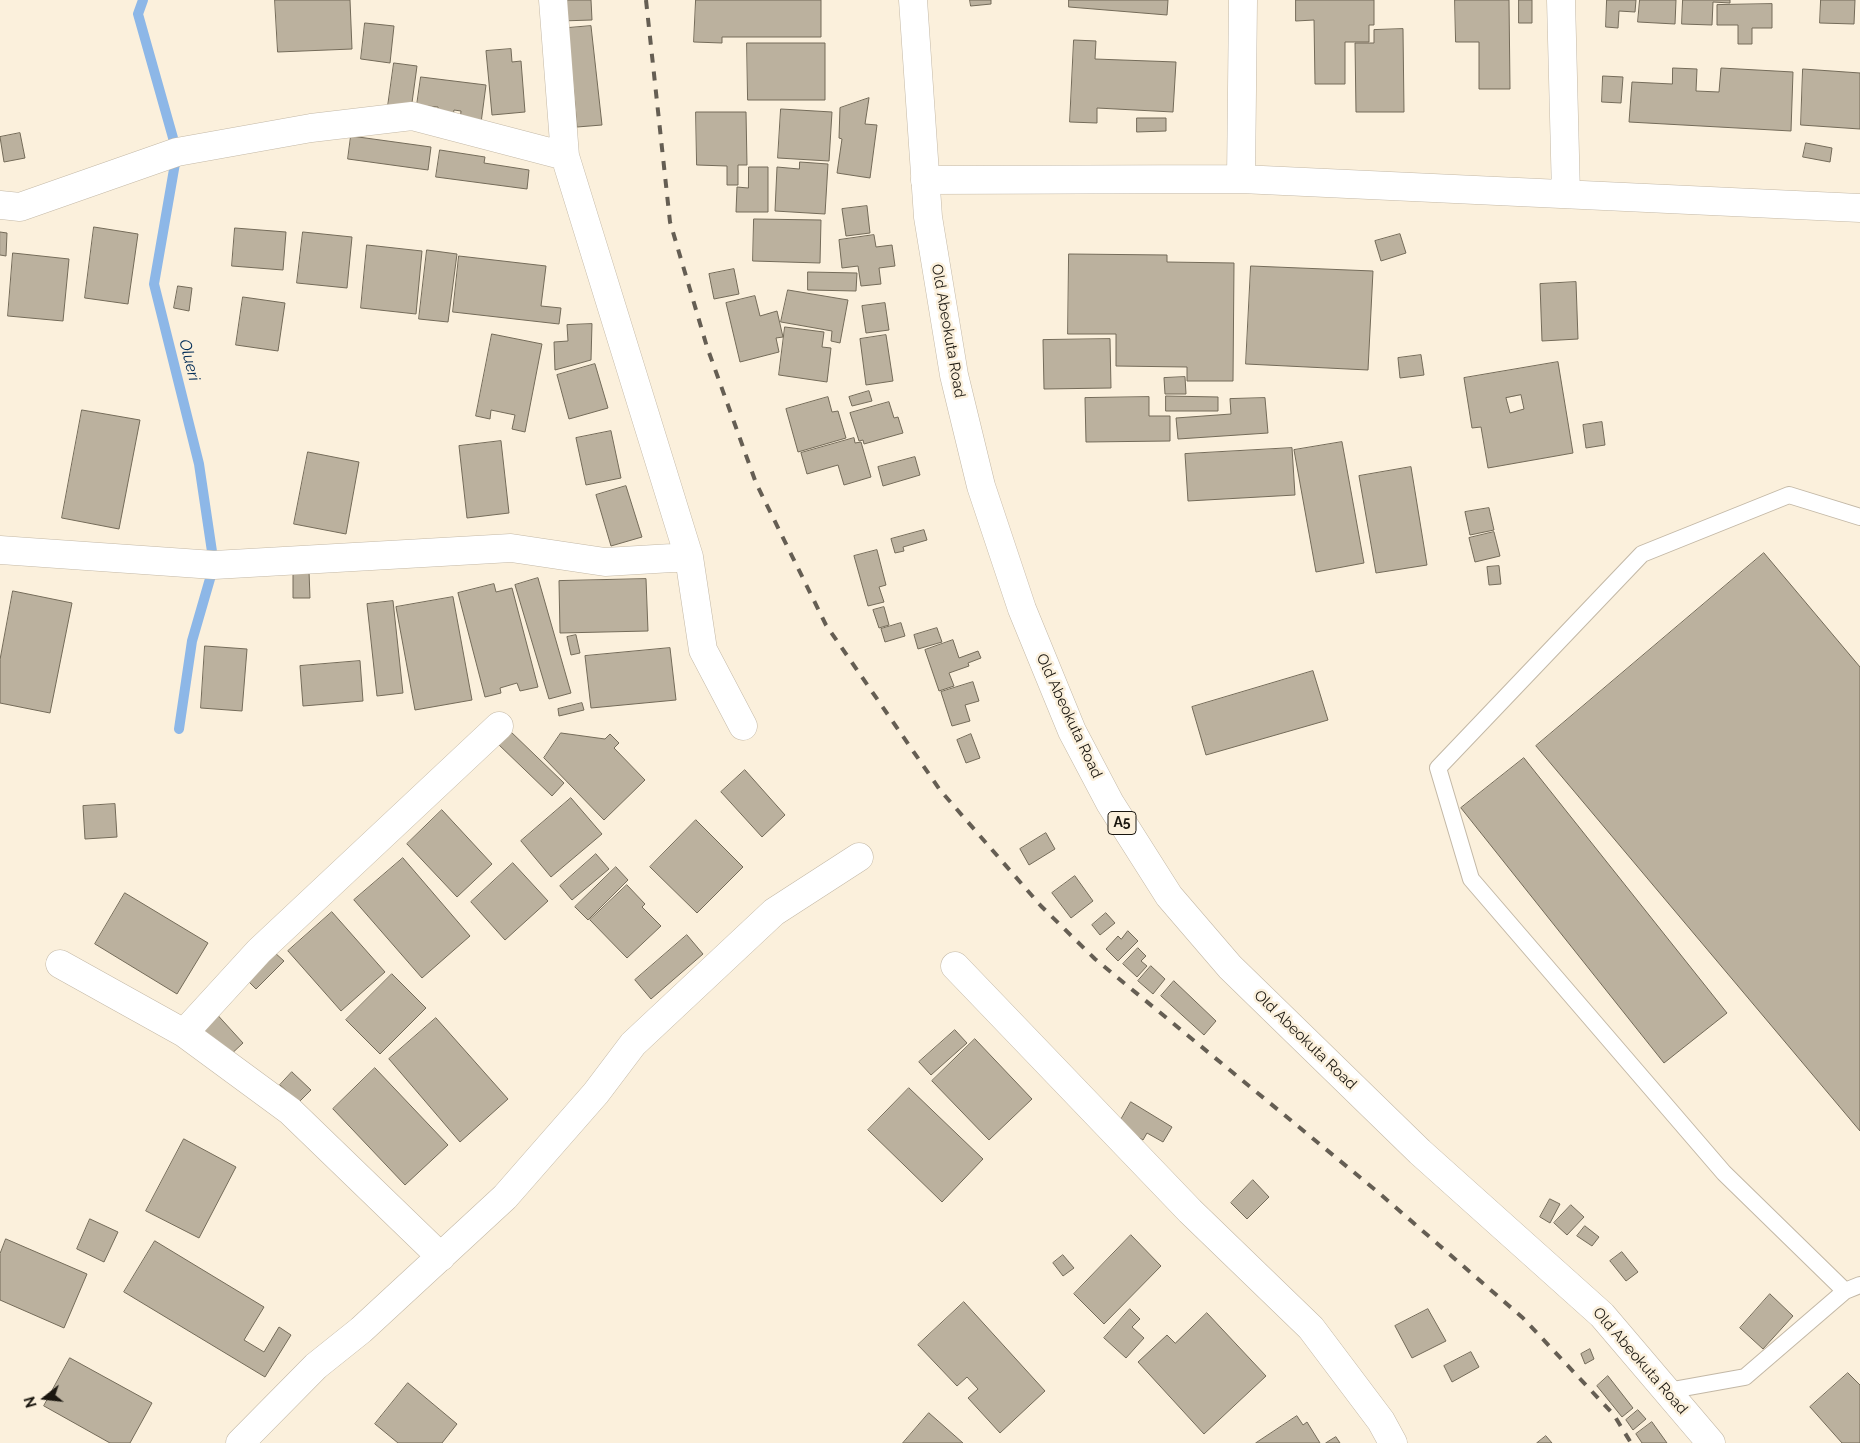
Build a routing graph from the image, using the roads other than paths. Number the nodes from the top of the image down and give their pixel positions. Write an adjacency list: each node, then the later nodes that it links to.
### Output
1 (553, 0): 5 (main road)
2 (913, 0): 7 (main road, Old Abeokuta Road / A5)
3 (1243, 0): 6 (main road)
4 (1561, 0): 8 (main road)
5 (565, 156): 9 (main road); 13 (main road)
6 (1240, 179): 7 (main road); 8 (main road)
7 (925, 180): 22 (main road, Old Abeokuta Road / A5)
8 (1566, 194): 10 (main road)
9 (0, 205)
10 (1860, 208)
11 (1860, 517): 21 (lane)
12 (0, 550): 13 (main road)
13 (689, 557): 15 (main road)
14 (499, 726): 19 (main road)
15 (743, 726)
16 (860, 856): 20 (main road)
17 (60, 964): 19 (main road)
18 (956, 966): 24 (main road)
19 (184, 1033): 20 (main road)
20 (441, 1257): 23 (main road)
21 (1853, 1288): 22 (lane)
22 (1667, 1391): 25 (main road, Old Abeokuta Road / A5)
23 (240, 1443)
24 (1393, 1443)
25 (1711, 1443)

